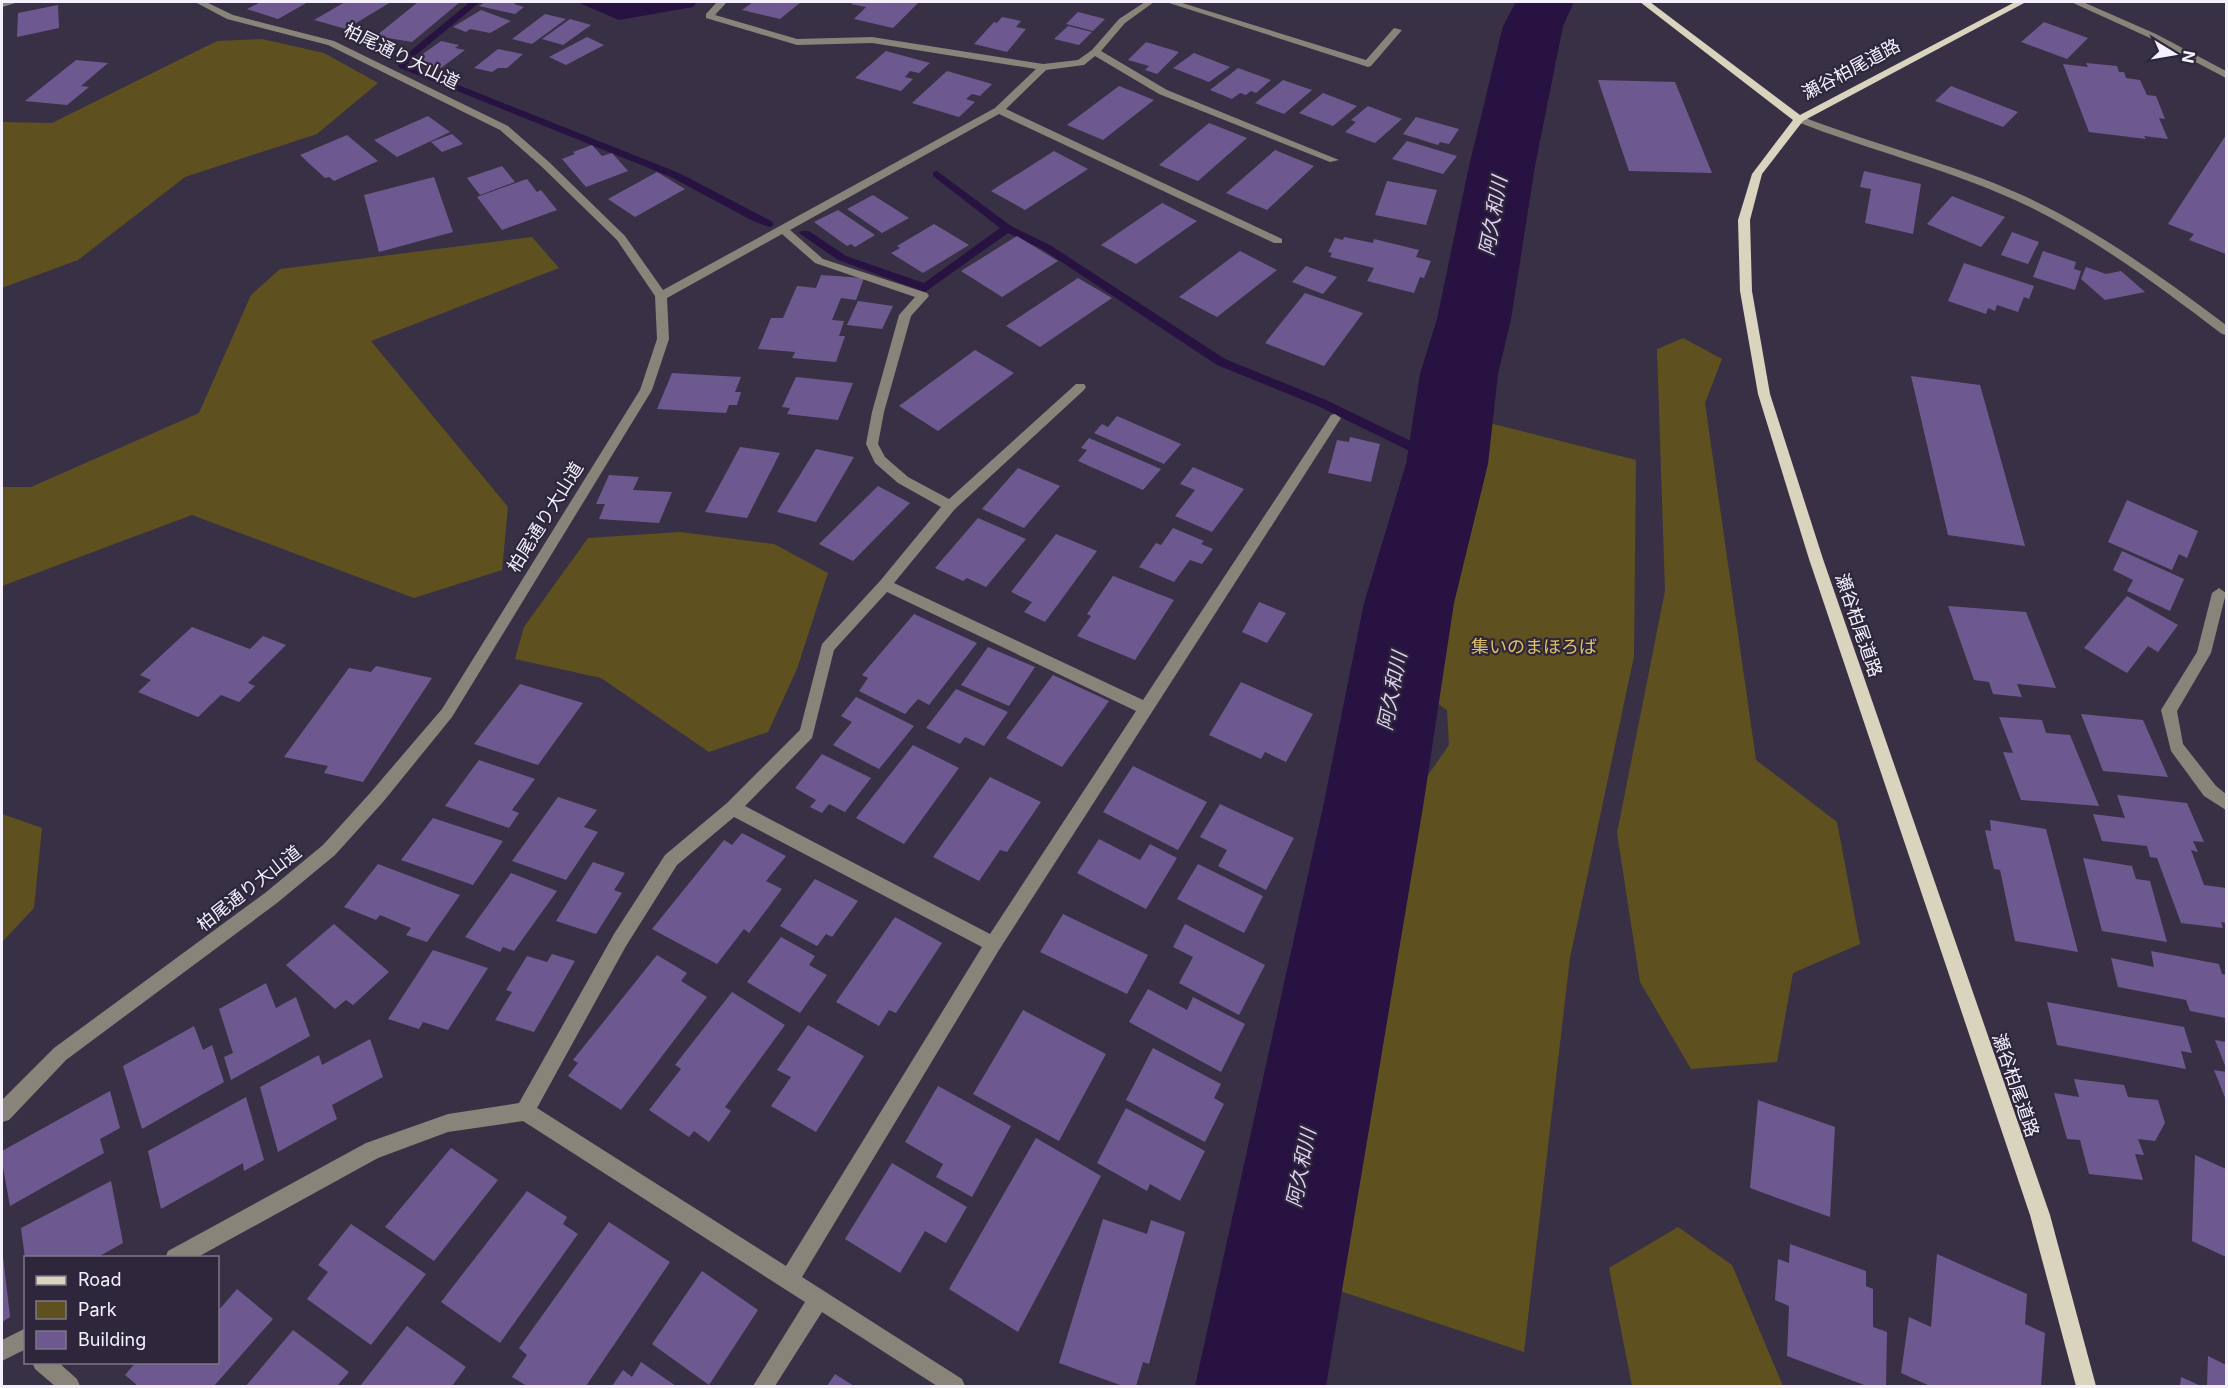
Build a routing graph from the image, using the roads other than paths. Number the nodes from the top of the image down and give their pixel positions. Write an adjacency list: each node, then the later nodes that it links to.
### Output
1 (14, 2): 9 (street)
2 (200, 2): 19 (street, 柏尾通り大山道)
3 (722, 2): 12 (street)
4 (1150, 2): 11 (street)
5 (1171, 2): 10 (street)
6 (1645, 2): 15 (main road)
7 (2022, 2): 15 (main road, 瀬谷柏尾道路)
8 (2076, 2): 13 (street)
9 (2, 4)
10 (1397, 30)
11 (1095, 52): 12 (street); 16 (street)
12 (1043, 68): 14 (street)
13 (2226, 75)
14 (999, 110): 17 (street); 18 (street)
15 (1798, 119): 20 (street); 39 (main road, 瀬谷柏尾道路)
16 (1334, 160)
17 (783, 229): 19 (street); 23 (street)
18 (1278, 241)
19 (661, 296): 31 (street, 柏尾通り大山道)
20 (2226, 331)
21 (1080, 387): 23 (street)
22 (1335, 418): 26 (street)
23 (950, 506): 24 (street)
24 (885, 585): 26 (street); 28 (street)
25 (2219, 593): 27 (street)
26 (1147, 709): 29 (street)
27 (2226, 803)
28 (734, 808): 29 (street); 30 (street)
29 (993, 944): 33 (street)
30 (525, 1111): 32 (street); 33 (street)
31 (2, 1113)
32 (177, 1256)
33 (788, 1281): 34 (street)
34 (818, 1300): 37 (street); 38 (street)
35 (44, 1364): 36 (street)
36 (70, 1386)
37 (763, 1386)
38 (955, 1386)
39 (2086, 1386)

